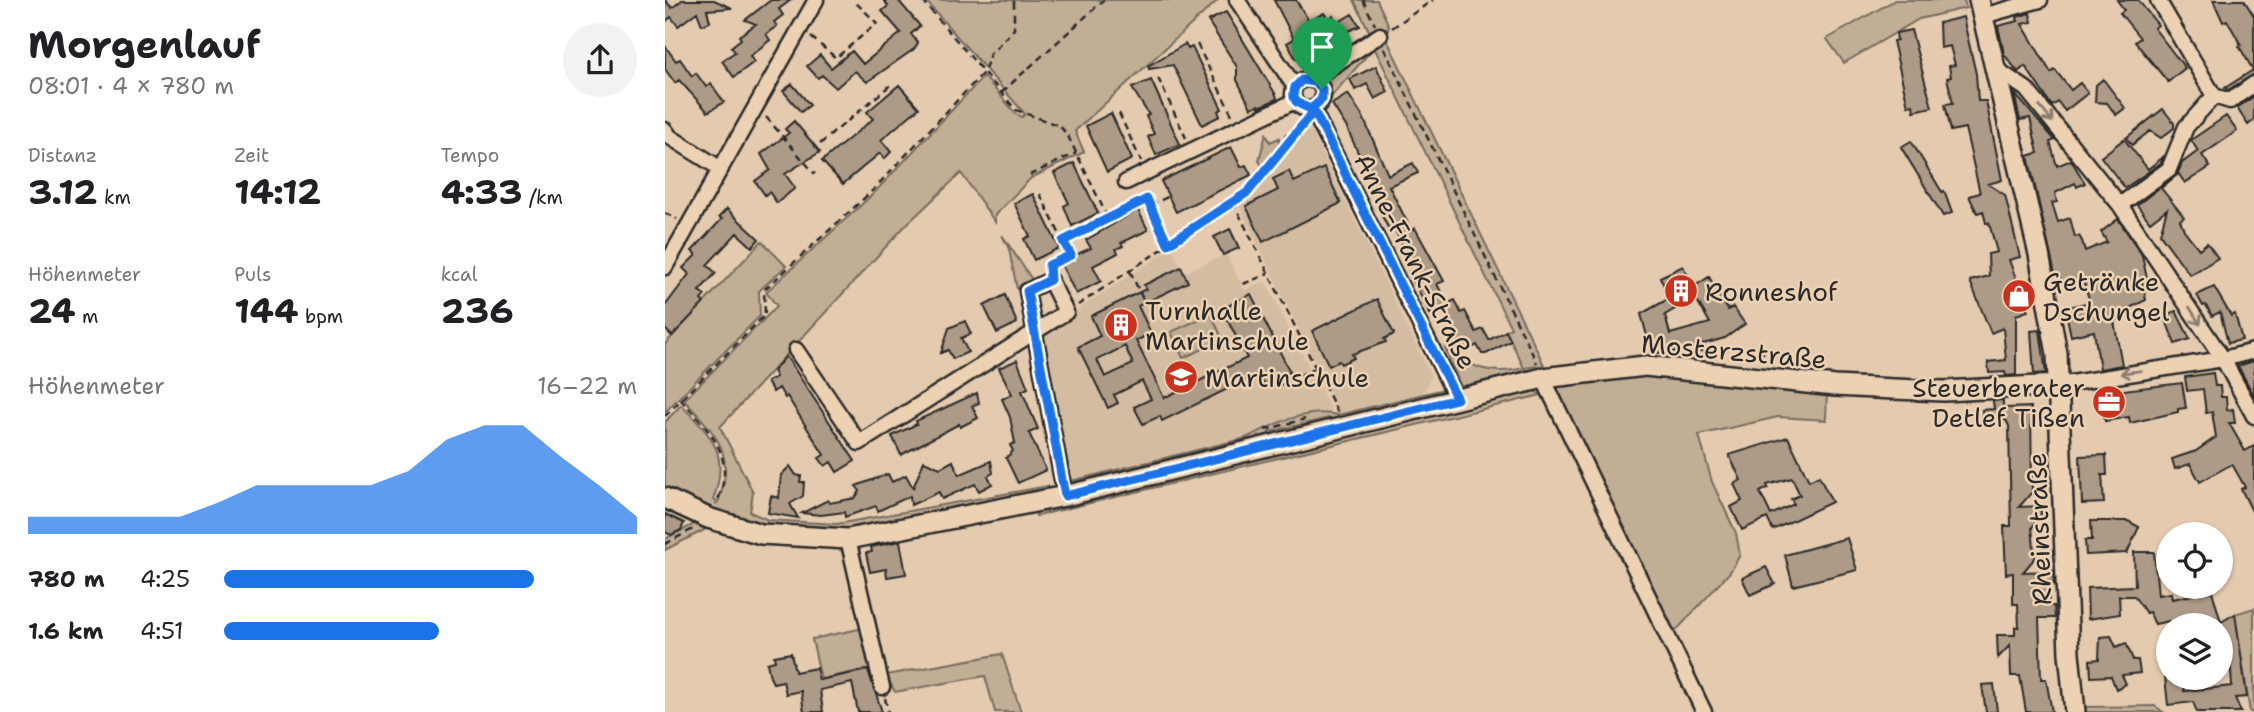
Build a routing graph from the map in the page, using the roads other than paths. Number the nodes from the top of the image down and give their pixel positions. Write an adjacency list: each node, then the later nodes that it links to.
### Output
1 (816, 0): 14 (street)
2 (1237, 0): 10 (street)
3 (2040, 0): 5 (street, Rheinstraße)
4 (2158, 0): 11 (street)
5 (1981, 8): 7 (street, Rheinstraße)
6 (1380, 35): 8 (street)
7 (1996, 69): 16 (street, one-way to 16); 23 (street, Rheinstraße)
8 (1311, 80): 10 (street); 12 (street, Anne-Frank-Straße)
9 (2254, 84): 11 (street)
10 (1295, 94): 12 (street); 15 (street)
11 (2214, 96): 16 (street)
12 (1313, 110): 24 (street, Anne-Frank-Straße)
13 (665, 130): 14 (street)
14 (721, 169): 17 (street)
15 (1126, 182)
16 (2120, 205): 21 (street, one-way to 21)
17 (665, 267)
18 (1034, 332): 18 (street); 19 (street); 26 (street)
19 (796, 350)
20 (2254, 351): 21 (street, Mosterzstraße)
21 (2223, 359): 23 (street, Mosterzstraße, one-way to 23); 25 (street)
22 (1543, 378): 23 (street, Mosterzstraße); 24 (street, Mosterzstraße); 30 (street)
23 (2059, 385): 31 (street, Rheinstraße)
24 (1457, 399): 26 (street, Mosterzstraße)
25 (2254, 416)
26 (1065, 496): 28 (street, Mosterzstraße)
27 (665, 498): 28 (street, Mosterzstraße)
28 (848, 539): 29 (street)
29 (882, 687)
30 (1704, 712)
31 (2075, 712)

